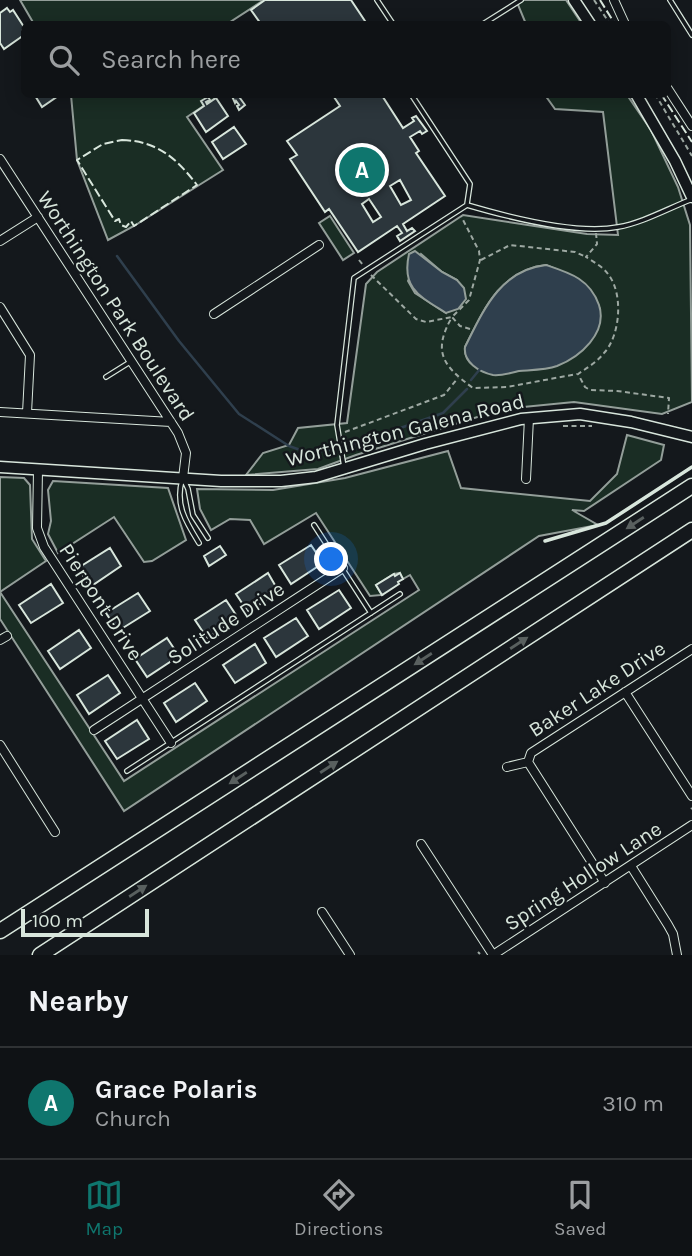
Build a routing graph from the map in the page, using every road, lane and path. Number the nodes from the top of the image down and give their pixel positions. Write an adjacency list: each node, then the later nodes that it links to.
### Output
1 (376, 0): 7 (lane)
2 (521, 0): 8 (lane)
3 (575, 0): 9 (street)
4 (594, 0): 10 (path)
5 (614, 0): 11 (street)
6 (670, 0): 12 (lane)
7 (391, 21)
8 (488, 21)
9 (588, 21)
10 (608, 21)
11 (624, 21)
12 (692, 35)
13 (671, 95): 17 (street)
14 (414, 98): 21 (lane)
15 (638, 98): 20 (street)
16 (657, 98): 18 (path)
17 (692, 126)
18 (692, 156)
19 (0, 159): 23 (street, Worthington Park Boulevard)
20 (692, 198): 24 (lane)
21 (467, 205): 22 (lane); 24 (lane)
22 (458, 211): 29 (path); 30 (lane)
23 (38, 217): 25 (street); 35 (street, Worthington Park Boulevard)
24 (596, 229): 27 (path)
25 (0, 241)
26 (318, 245): 32 (street)
27 (586, 257): 29 (path); 36 (path)
28 (359, 260): 30 (path)
29 (480, 260): 33 (path)
30 (366, 270): 33 (path); 46 (lane)
31 (0, 307): 40 (street)
32 (214, 314)
33 (452, 317): 34 (path); 38 (path)
34 (470, 329)
35 (132, 361): 37 (lane); 43 (street, Worthington Park Boulevard)
36 (578, 374): 38 (path); 41 (path)
37 (106, 377)
38 (459, 378): 46 (path)
39 (0, 412): 40 (street)
40 (27, 414): 43 (street)
41 (668, 414)
42 (529, 418): 47 (street, Worthington Galena Road); 49 (street, Worthington Galena Road); 52 (street)
43 (171, 422): 51 (street, Worthington Park Boulevard)
44 (558, 426): 45 (path)
45 (593, 426)
46 (339, 435): 49 (lane)
47 (692, 437)
48 (0, 467): 50 (street, Worthington Galena Road)
49 (344, 469): 51 (street, Worthington Galena Road)
50 (38, 470): 51 (street, Worthington Galena Road); 63 (street, Pierpont Drive)
51 (183, 478): 56 (lane); 57 (lane)
52 (526, 479)
53 (692, 486): 77 (highway, one-way to 77)
54 (314, 525): 58 (lane)
55 (688, 533): 78 (highway, one-way to 55)
56 (208, 538)
57 (199, 543)
58 (343, 568): 60 (lane); 63 (street, Solitude Drive)
59 (400, 594): 60 (lane)
60 (371, 613): 65 (lane)
61 (692, 649): 62 (street, Baker Lake Drive)
62 (625, 692): 67 (street, Baker Lake Drive); 70 (street)
63 (142, 699): 64 (street, Solitude Drive); 65 (street, Pierpont Drive)
64 (94, 730)
65 (171, 743): 69 (lane)
66 (0, 745): 72 (street)
67 (528, 762): 68 (street); 75 (street)
68 (508, 767)
69 (127, 771)
70 (692, 796)
71 (692, 825): 74 (street, Spring Hollow Lane)
72 (55, 832)
73 (421, 845): 80 (street)
74 (631, 866): 75 (street, Spring Hollow Lane); 81 (street)
75 (605, 883): 80 (street, Spring Hollow Lane)
76 (322, 912): 79 (street)
77 (0, 931)
78 (40, 955)
79 (350, 955)
80 (493, 955)
81 (677, 955)

